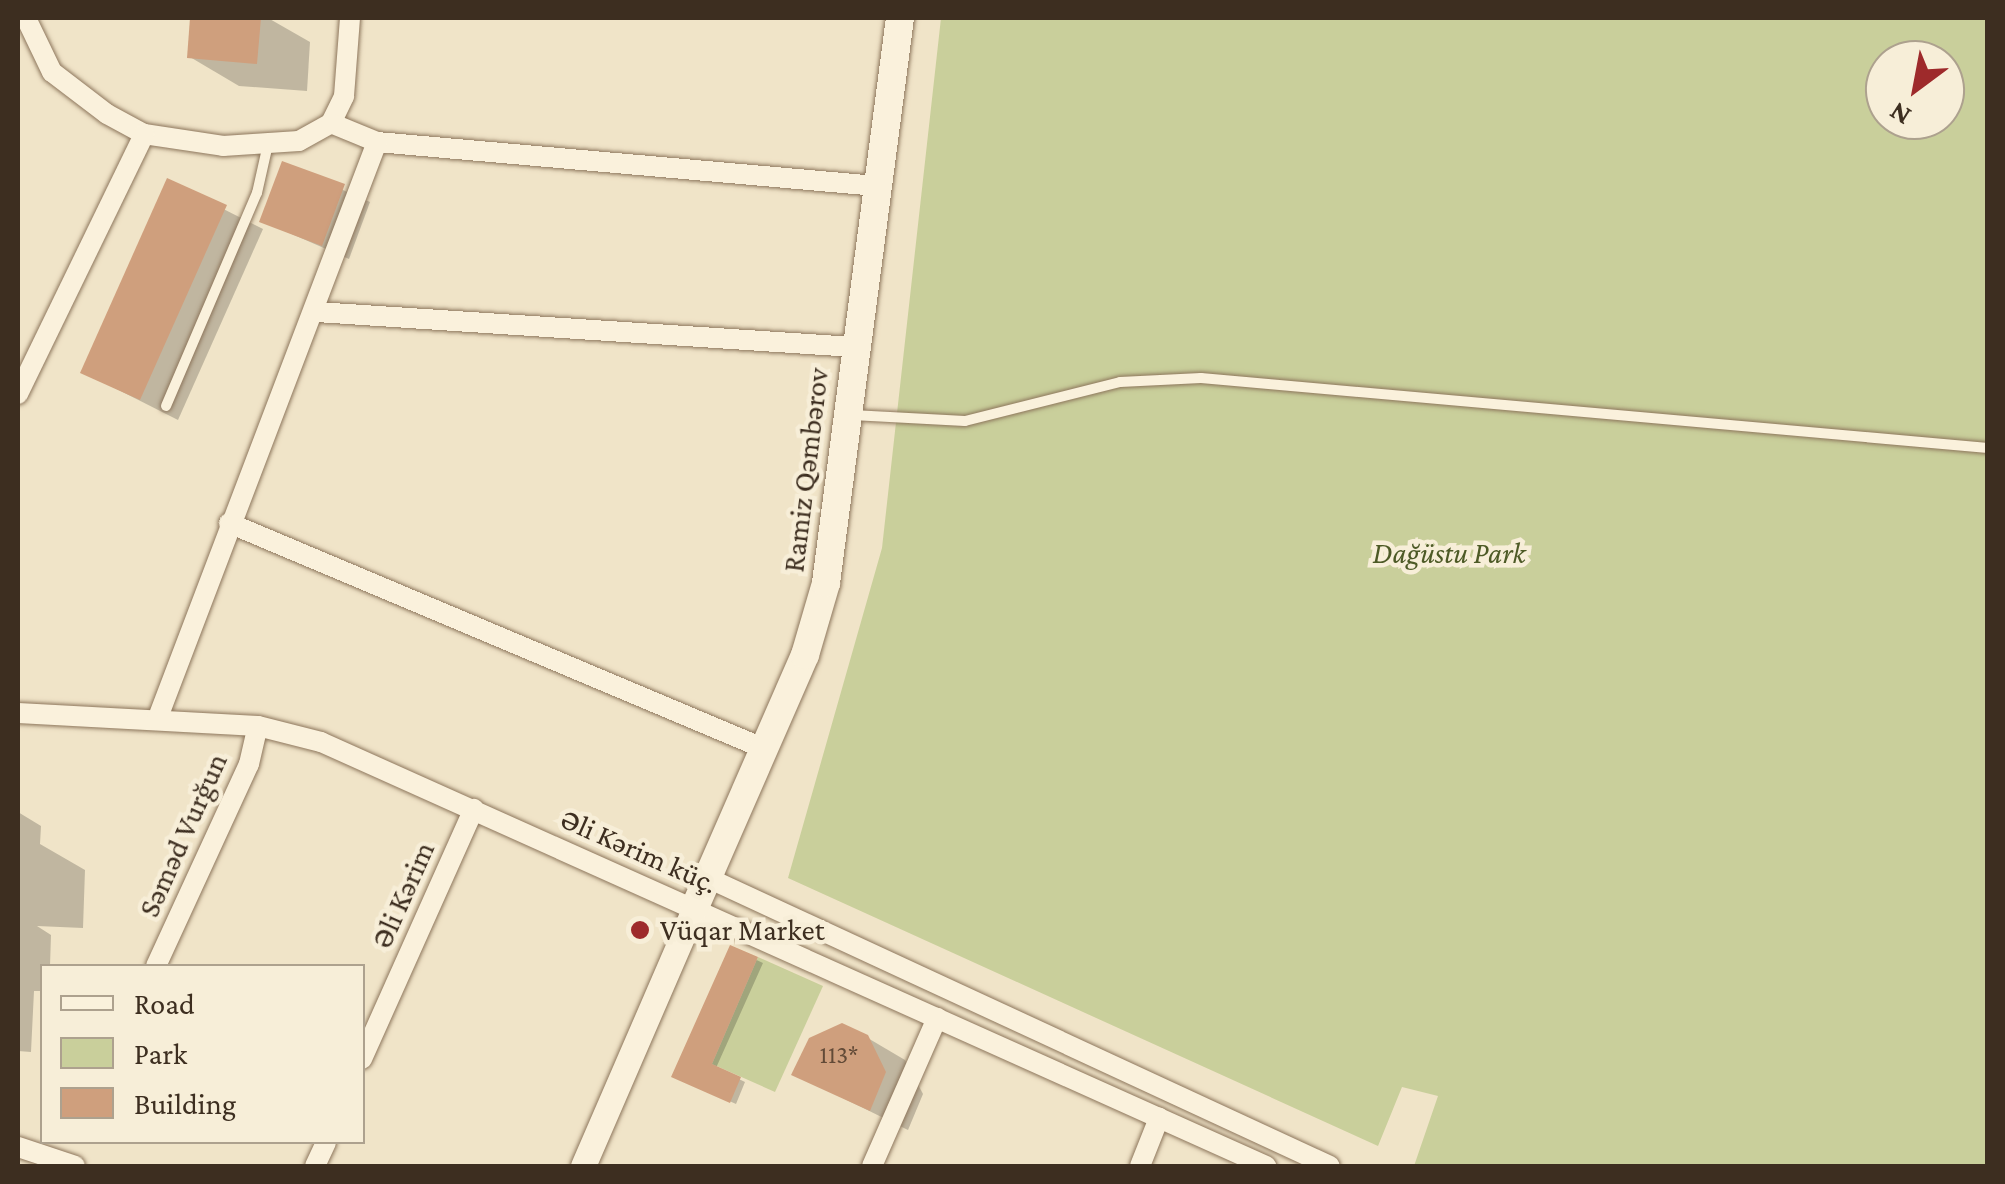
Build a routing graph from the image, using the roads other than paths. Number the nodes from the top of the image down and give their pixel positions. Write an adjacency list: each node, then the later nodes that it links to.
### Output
1 (350, 18): 4 (street)
2 (900, 18): 8 (main road, Ramiz Qəmbərov)
3 (25, 32): 5 (street)
4 (332, 124): 6 (street); 7 (street)
5 (144, 134): 7 (street); 11 (street)
6 (378, 142): 8 (street); 9 (street)
7 (268, 144): 12 (lane)
8 (876, 186): 10 (main road, Ramiz Qəmbərov)
9 (318, 312): 10 (street); 15 (street)
10 (854, 347): 13 (main road, Ramiz Qəmbərov)
11 (18, 394)
12 (166, 406)
13 (846, 414): 14 (lane); 19 (main road, Ramiz Qəmbərov)
14 (1988, 448)
15 (229, 524): 17 (street); 19 (street)
16 (18, 712): 17 (street, Əli Kərim küç.)
17 (157, 720): 18 (street, Əli Kərim küç.)
18 (258, 726): 20 (street, Əli Kərim küç.); 23 (street, Səməd Vurğun)
19 (765, 749): 21 (main road, Ramiz Qəmbərov)
20 (474, 809): 22 (street, Əli Kərim küç.); 25 (street, Əli Kərim)
21 (708, 878): 22 (main road, Ramiz Qəmbərov); 33 (street)
22 (694, 908): 24 (street, Əli Kərim küç.); 29 (street)
23 (157, 964)
24 (937, 1018): 26 (street, Əli Kərim küç.); 30 (street)
25 (365, 1053)
26 (1160, 1118): 31 (street); 32 (street, Əli Kərim küç.)
27 (18, 1146): 28 (street)
28 (71, 1165)
29 (582, 1166)
30 (872, 1166)
31 (1140, 1166)
32 (1266, 1166)
33 (1330, 1166)

